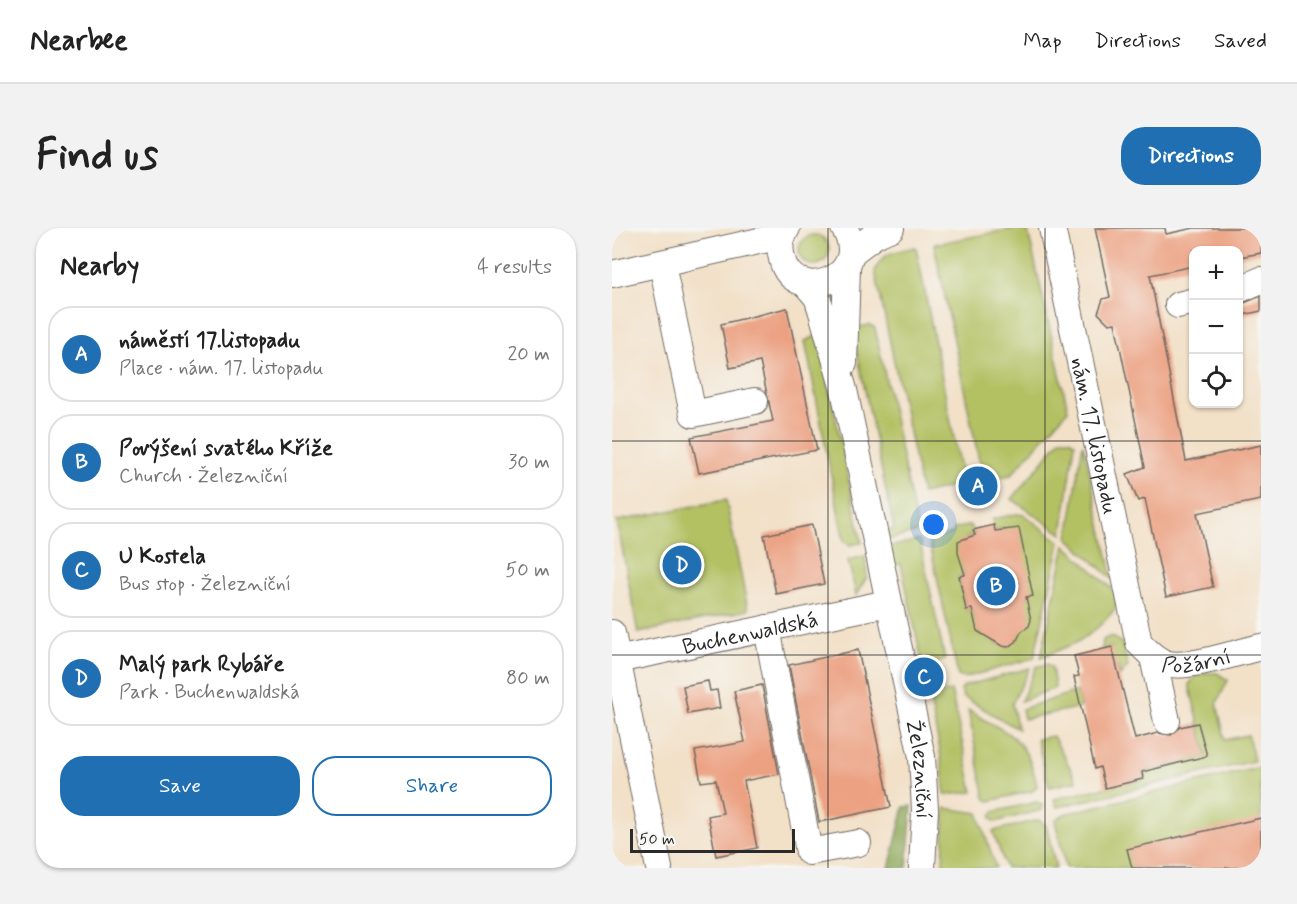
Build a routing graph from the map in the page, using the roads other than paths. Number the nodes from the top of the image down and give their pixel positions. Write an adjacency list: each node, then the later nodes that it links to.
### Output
1 (844, 228): 6 (street)
2 (891, 228): 6 (street)
3 (1052, 228): 19 (street, nám. 17. listopadu)
4 (784, 232): 5 (street); 8 (street)
5 (722, 251): 7 (street); 8 (street)
6 (849, 260): 11 (street); 13 (street)
7 (662, 264): 9 (street); 14 (street)
8 (783, 264): 11 (street)
9 (612, 274)
10 (1261, 280): 12 (street)
11 (804, 282): 13 (street)
12 (1243, 288)
13 (844, 390): 15 (street)
14 (755, 401)
15 (888, 603): 16 (street, Buchenwaldská); 25 (street, Železniční)
16 (767, 628): 20 (street, Buchenwaldská); 23 (street)
17 (612, 633): 20 (street)
18 (1261, 647): 19 (street, Požární)
19 (1146, 650): 21 (street, nám. 17. listopadu)
20 (615, 661): 24 (street)
21 (1167, 721)
22 (858, 843): 23 (street)
23 (810, 860)
24 (660, 868)
25 (922, 868)

